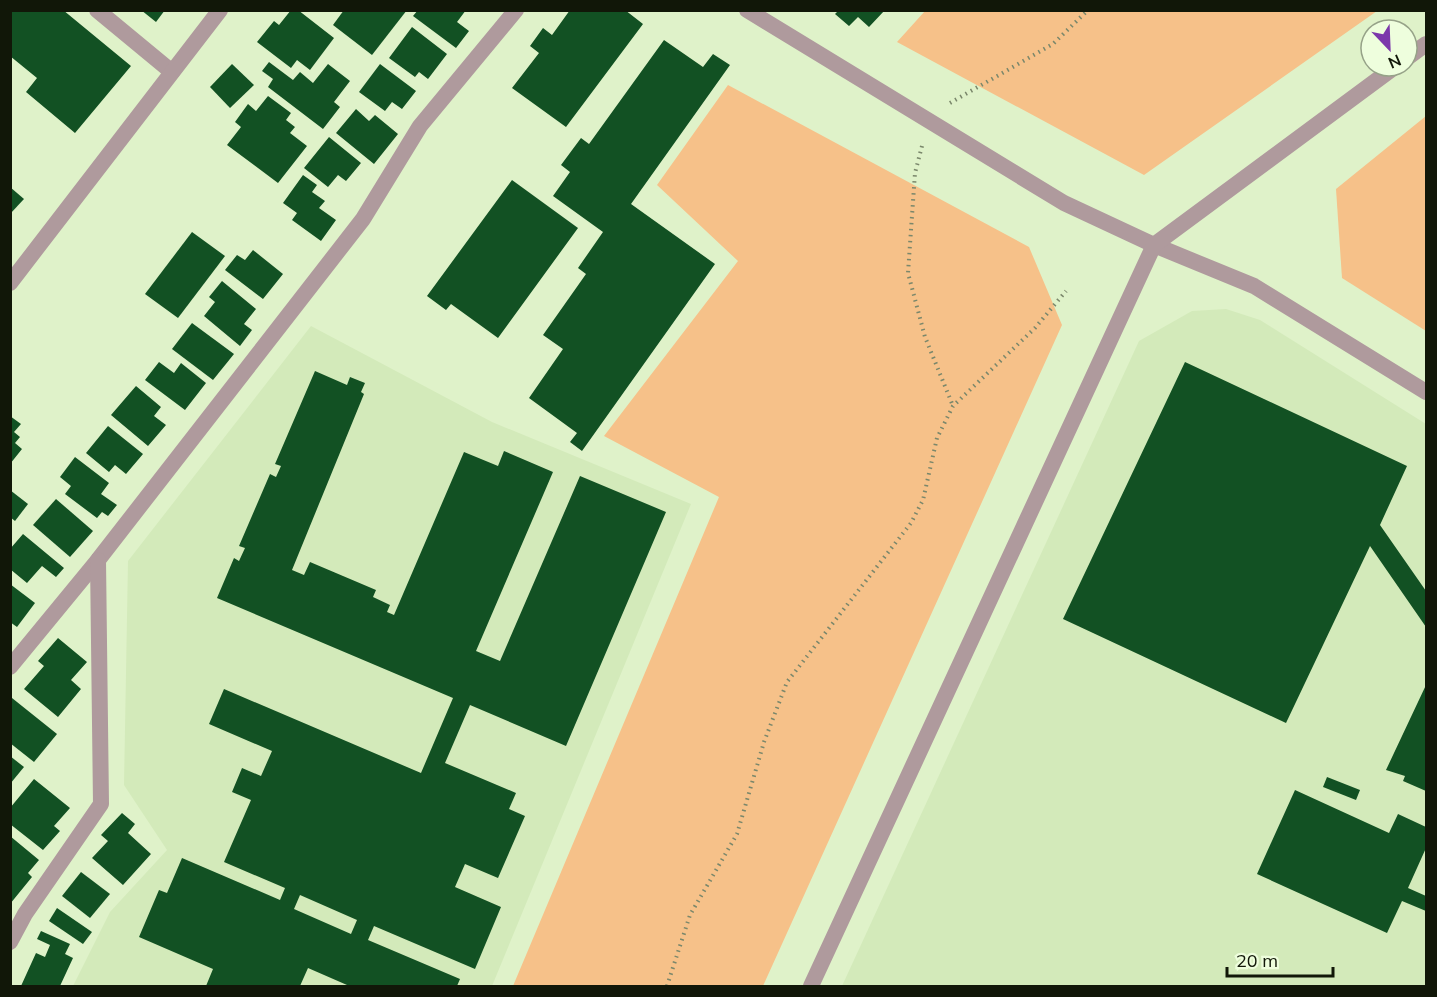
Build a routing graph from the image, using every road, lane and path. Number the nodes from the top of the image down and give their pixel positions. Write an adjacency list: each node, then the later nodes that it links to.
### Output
1 (97, 10): 7 (street)
2 (220, 10): 7 (street)
3 (516, 10): 15 (street)
4 (747, 10): 9 (street)
5 (1088, 10): 6 (path)
6 (1014, 67)
7 (172, 72): 11 (street)
8 (1380, 78): 9 (street)
9 (1154, 245): 13 (street); 19 (street)
10 (908, 273): 14 (path)
11 (10, 283)
12 (1066, 291): 14 (path)
13 (1426, 392)
14 (953, 406): 18 (path)
15 (98, 560): 16 (street); 17 (street)
16 (10, 667)
17 (10, 942)
18 (667, 987)
19 (811, 987)

